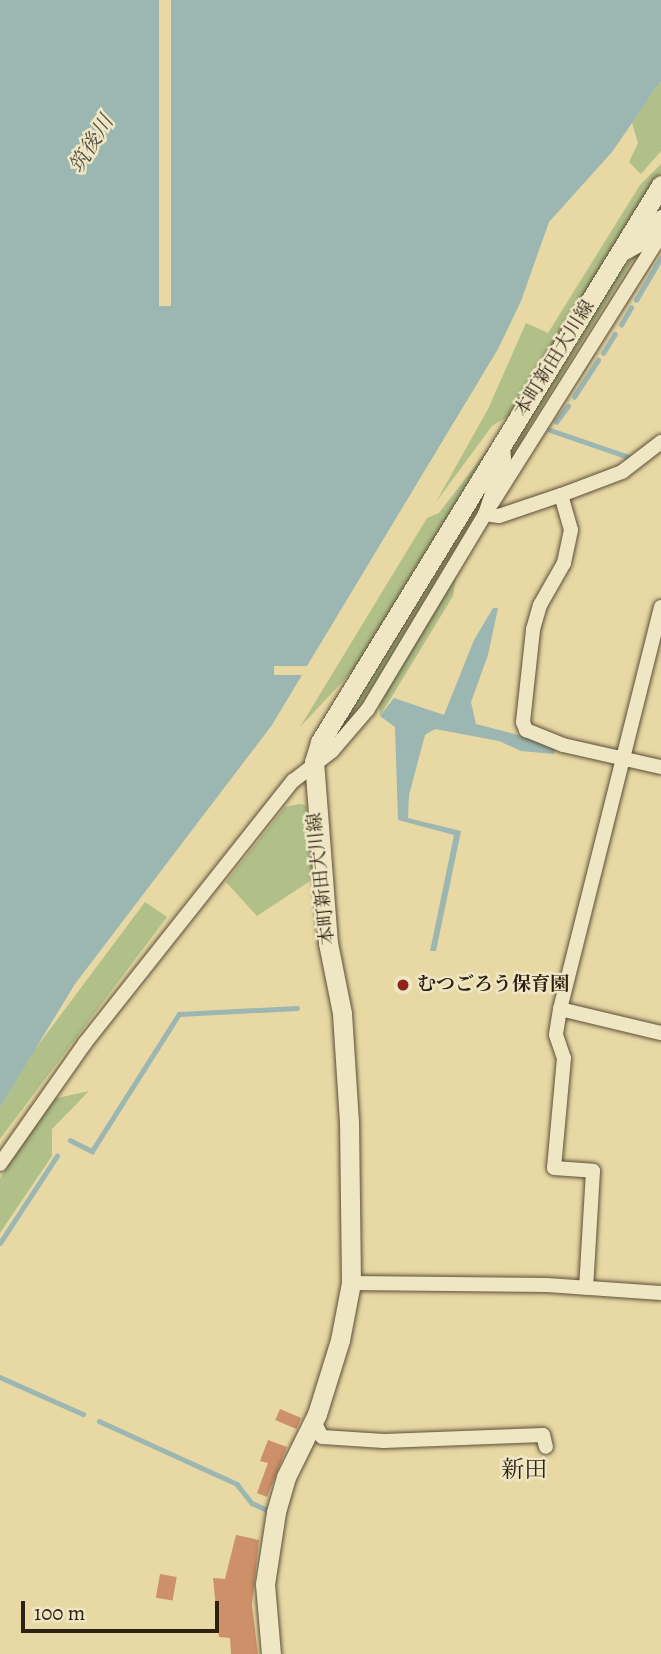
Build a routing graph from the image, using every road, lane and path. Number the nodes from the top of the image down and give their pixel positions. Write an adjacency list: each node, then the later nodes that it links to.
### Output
1 (661, 185): 4 (main road, 本町新田大川線)
2 (661, 217): 4 (street)
3 (661, 235): 8 (street)
4 (618, 257): 6 (main road, 本町新田大川線)
5 (661, 442): 7 (street)
6 (503, 444): 8 (street); 11 (main road, 本町新田大川線)
7 (561, 495): 8 (street); 10 (street)
8 (489, 508): 11 (street)
9 (661, 607): 10 (street)
10 (625, 756): 12 (street); 13 (street)
11 (314, 762): 15 (street); 16 (main road, 本町新田大川線)
12 (661, 767)
13 (560, 1009): 14 (street); 17 (street)
14 (661, 1032)
15 (0, 1164)
16 (351, 1283): 17 (street); 19 (main road, 本町新田大川線)
17 (586, 1288): 18 (street)
18 (661, 1293)
19 (313, 1420): 20 (street); 21 (main road, 本町新田大川線)
20 (546, 1447)
21 (271, 1654)

